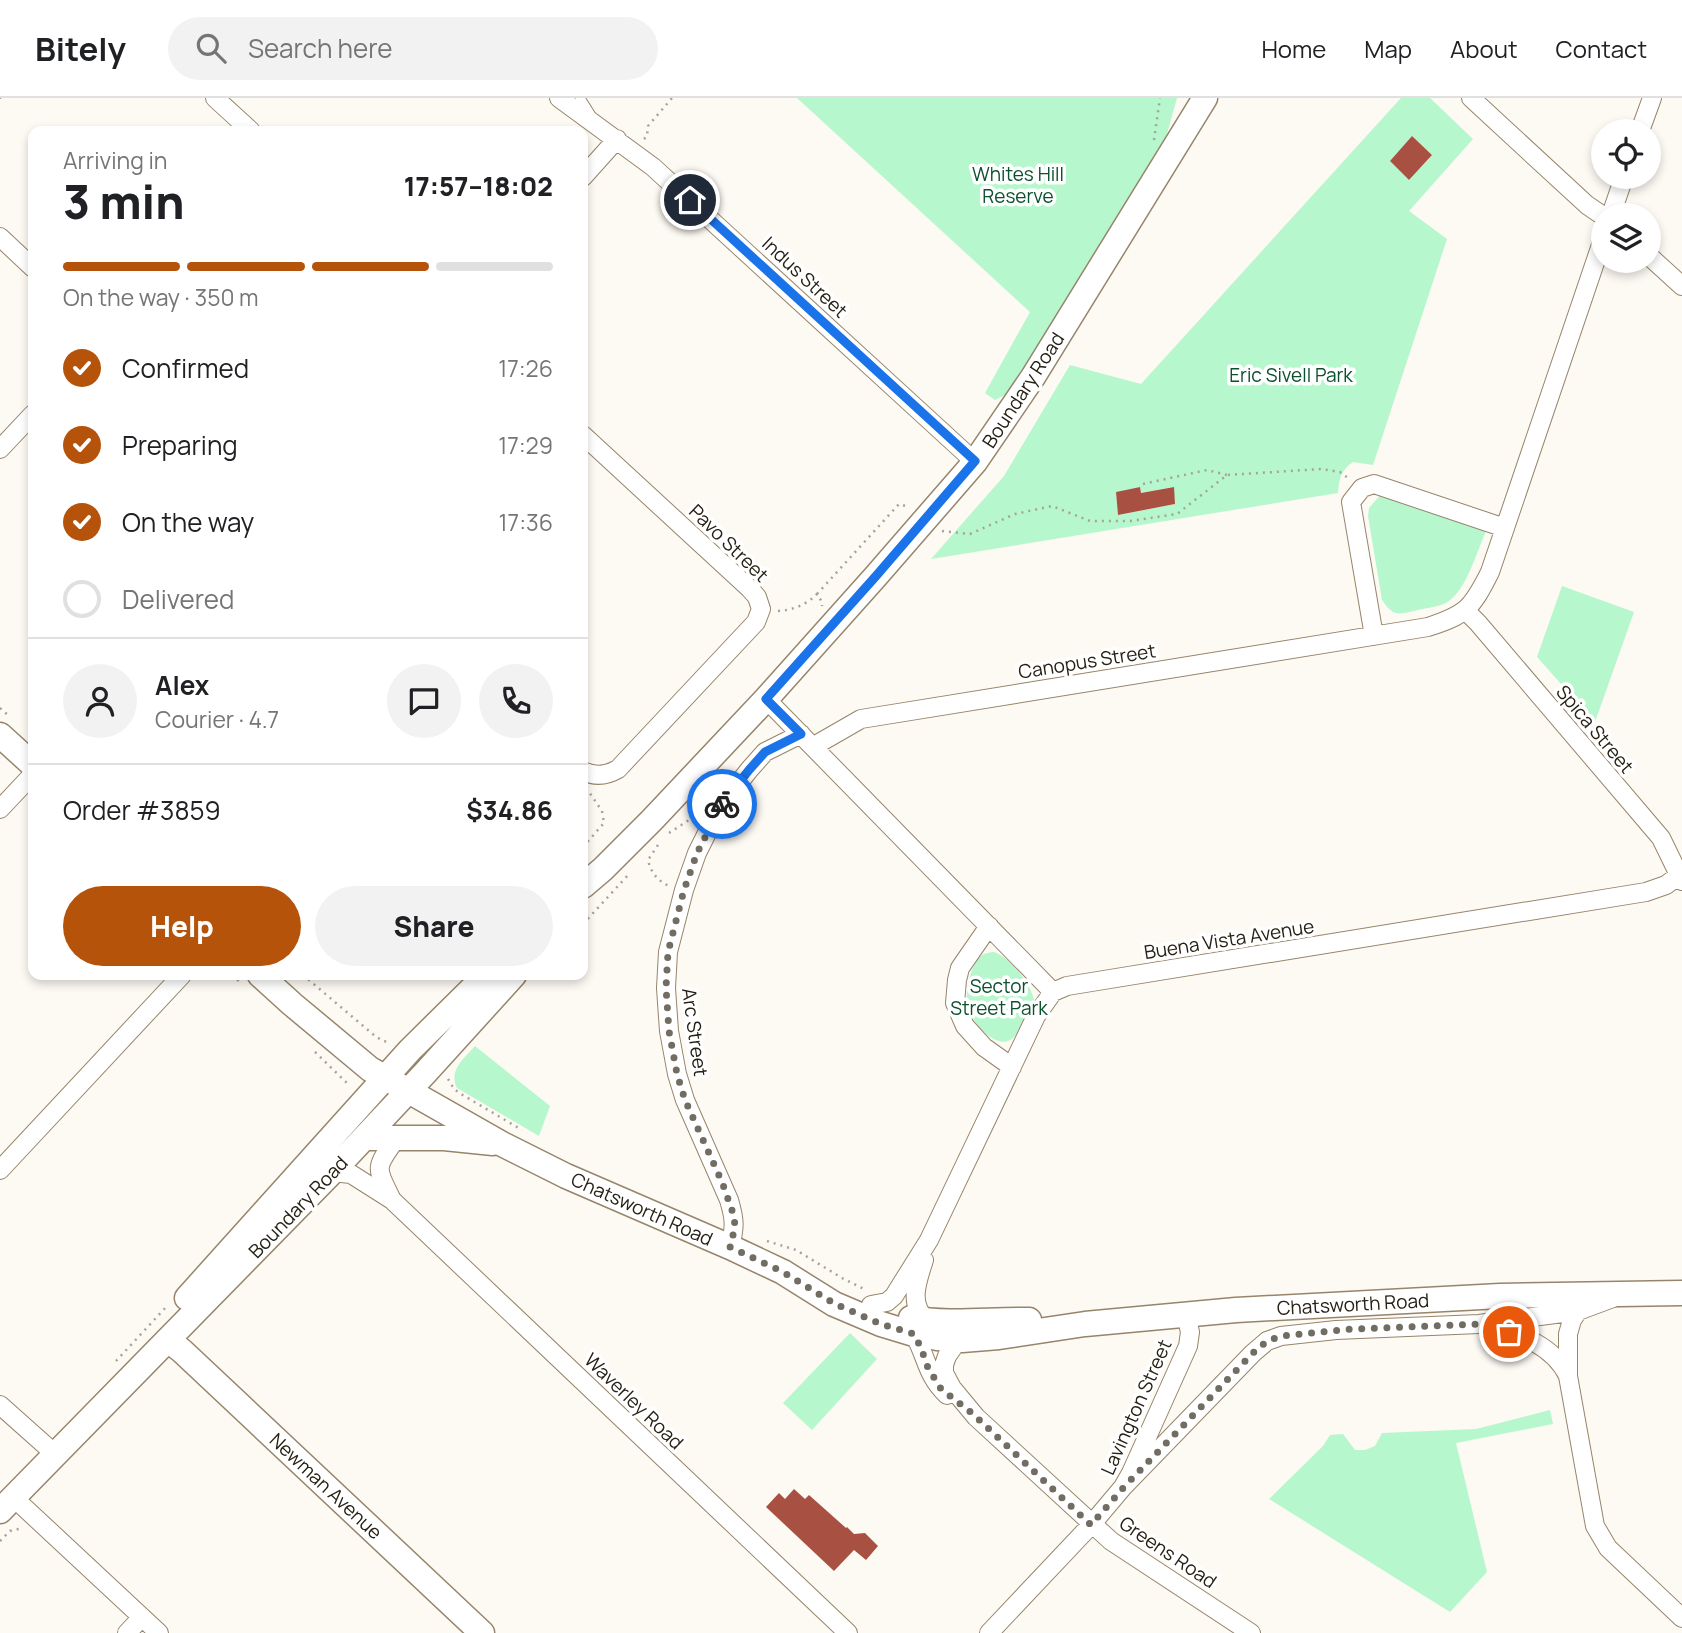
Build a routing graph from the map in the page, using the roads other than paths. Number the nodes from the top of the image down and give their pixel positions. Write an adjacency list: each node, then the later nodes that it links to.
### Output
1 (215, 98): 8 (street)
2 (559, 98): 9 (street, Indus Street)
3 (580, 98): 9 (lane, Indus Street)
4 (1205, 98): 20 (main road, Boundary Road)
5 (1471, 98): 11 (street)
6 (1651, 98): 7 (street)
7 (1644, 119)
8 (246, 126)
9 (609, 135): 10 (street); 20 (street, Indus Street)
10 (588, 169)
11 (1591, 208)
12 (0, 237): 13 (street)
13 (28, 263)
14 (1661, 267): 16 (street)
15 (1591, 273): 21 (street)
16 (1682, 286)
17 (28, 419): 19 (street)
18 (588, 440): 28 (street, Pavo Street)
19 (0, 449)
20 (975, 461): 24 (main road, Boundary Road)
21 (1505, 527): 22 (street); 23 (street)
22 (1466, 611): 23 (street, Canopus Street); 32 (street, Spica Street)
23 (1374, 636): 26 (street, Canopus Street)
24 (766, 699): 26 (street); 31 (main road, Boundary Road)
25 (0, 735): 27 (main road)
26 (807, 740): 35 (street); 51 (street, Arc Street)
27 (28, 760)
28 (589, 777)
29 (28, 779): 30 (street)
30 (0, 809)
31 (603, 869): 33 (main road, Boundary Road); 34 (main road, Boundary Road)
32 (1681, 876): 40 (street, Buena Vista Avenue)
33 (588, 882)
34 (588, 888)
35 (989, 926): 40 (street); 41 (street)
36 (177, 980): 47 (street)
37 (252, 980): 42 (main road, Chatsworth Road)
38 (481, 980): 42 (main road, Boundary Road)
39 (509, 980): 43 (main road, Boundary Road)
40 (1053, 992): 41 (street)
41 (1012, 1067): 50 (street)
42 (385, 1078): 43 (main road, Chatsworth Road); 66 (main road, Boundary Road)
43 (409, 1091): 44 (main road, Boundary Road); 46 (main road, Chatsworth Road)
44 (365, 1138): 45 (main road, Chatsworth Road); 48 (main road, Boundary Road)
45 (396, 1139): 46 (main road, Chatsworth Road); 49 (street, Waverley Road)
46 (502, 1144): 51 (main road, Chatsworth Road)
47 (0, 1170)
48 (332, 1172): 49 (street, Waverley Road); 61 (main road, Boundary Road)
49 (392, 1200): 76 (street, Waverley Road)
50 (929, 1240): 55 (street); 60 (street)
51 (730, 1247): 52 (main road, Chatsworth Road)
52 (783, 1272): 55 (main road, Chatsworth Road); 60 (main road, Chatsworth Road)
53 (1682, 1293): 54 (main road, Chatsworth Road)
54 (1623, 1294): 56 (street, Chatsworth Road); 57 (main road, Chatsworth Road)
55 (871, 1298): 60 (main road, Chatsworth Road)
56 (1578, 1311): 59 (street, Chatsworth Road); 63 (street)
57 (1186, 1315): 58 (main road, Chatsworth Road); 68 (street, Lavington Street)
58 (1085, 1324): 60 (main road, Chatsworth Road); 62 (main road, Chatsworth Road)
59 (1479, 1324): 63 (street); 68 (street, Chatsworth Road)
60 (921, 1328): 62 (main road, Chatsworth Road); 65 (street, Greens Road)
61 (168, 1340): 66 (main road, Boundary Road); 75 (main road, Newman Avenue)
62 (962, 1340): 65 (street, Greens Road)
63 (1568, 1376): 72 (street)
64 (0, 1405): 67 (street)
65 (973, 1414): 70 (street, Greens Road)
66 (76, 1433): 67 (main road, Boundary Road)
67 (55, 1454): 69 (main road, Boundary Road)
68 (1124, 1487): 70 (street, Lavington Street)
69 (7, 1504): 71 (street)
70 (1091, 1525): 77 (street, Lavington Street); 78 (street, Greens Road)
71 (142, 1617): 73 (street); 74 (street)
72 (1682, 1618)
73 (127, 1633)
74 (159, 1633)
75 (482, 1633)
76 (848, 1633)
77 (989, 1633)
78 (1251, 1633)

